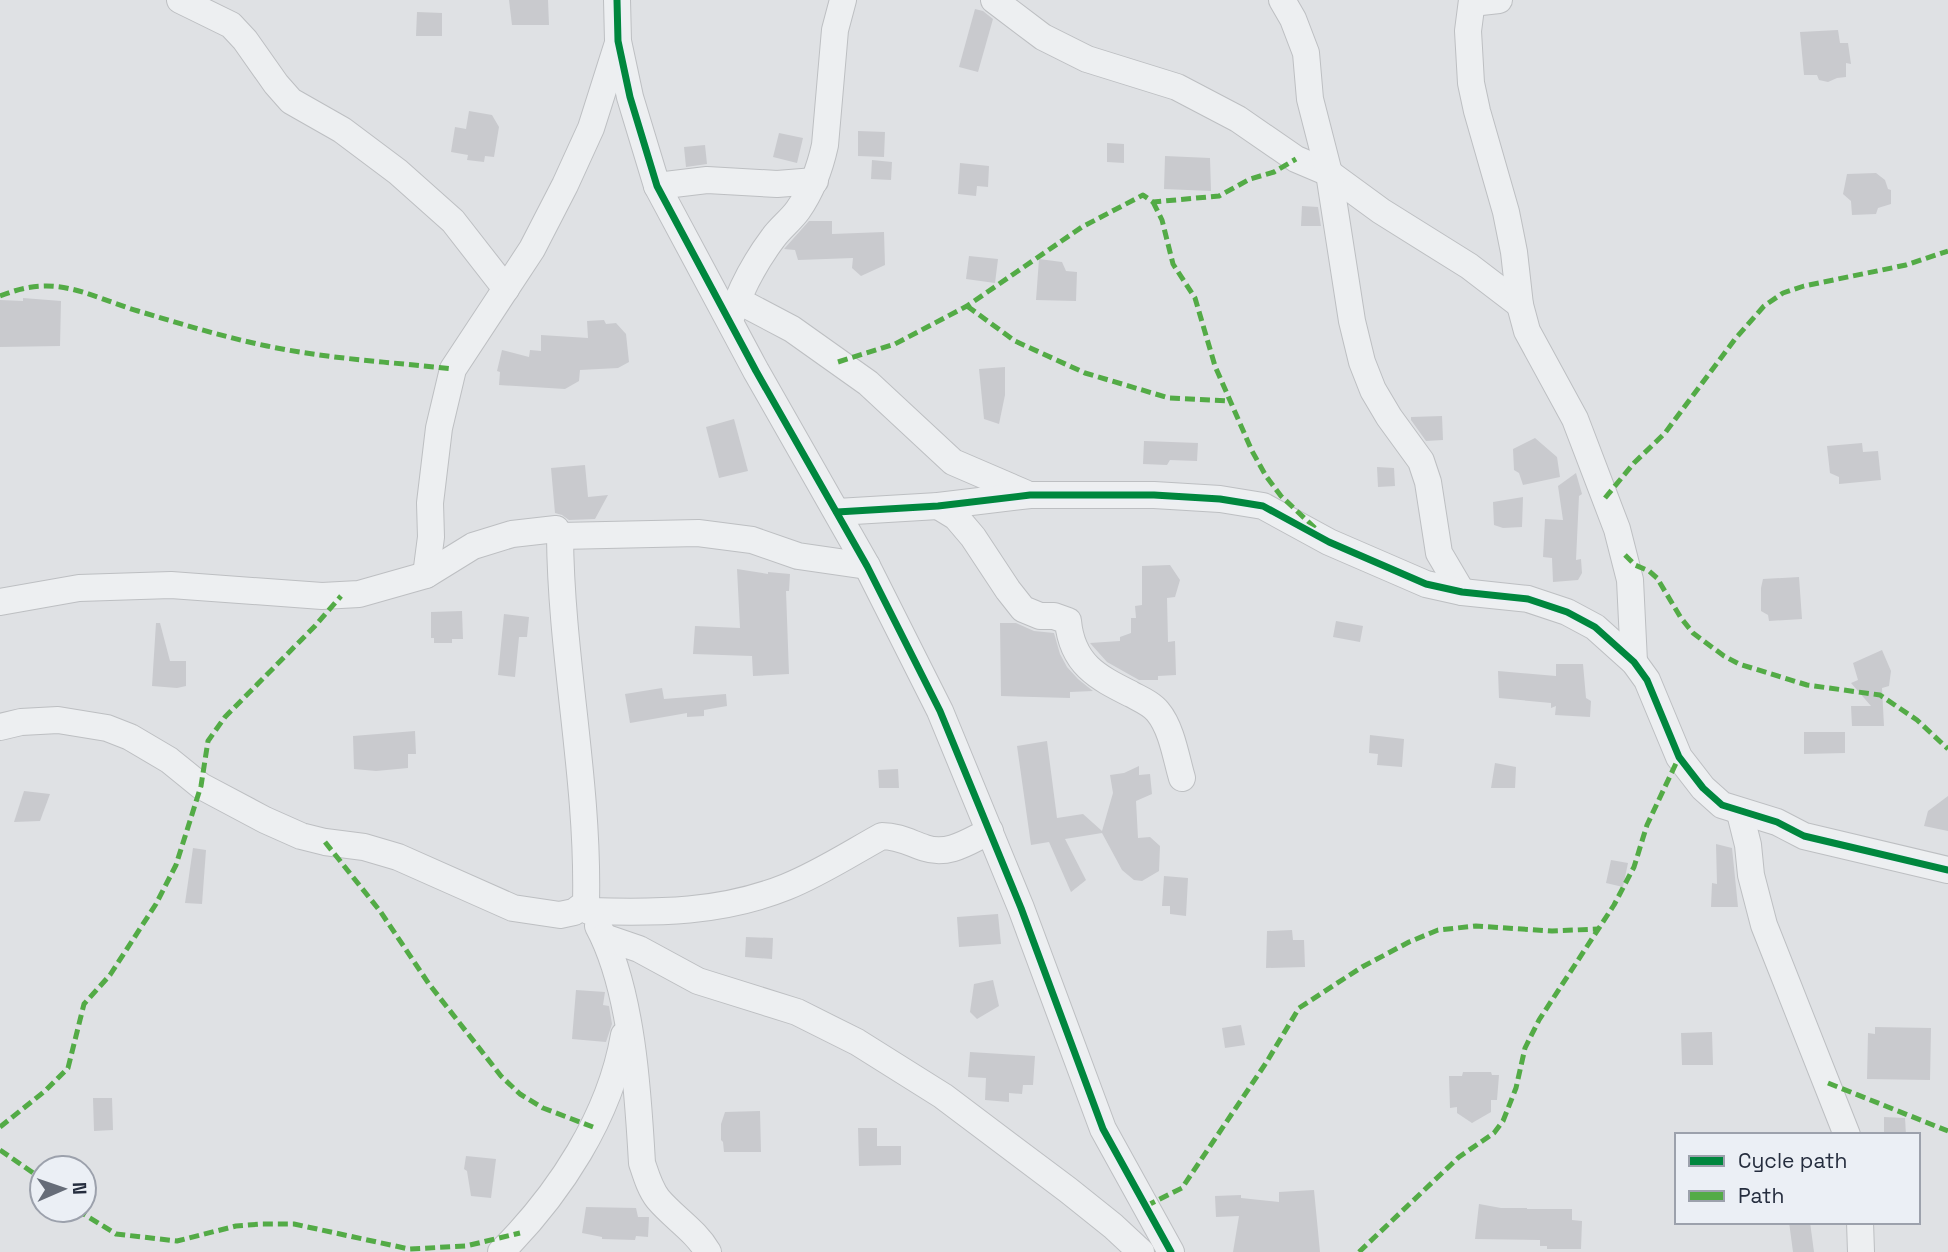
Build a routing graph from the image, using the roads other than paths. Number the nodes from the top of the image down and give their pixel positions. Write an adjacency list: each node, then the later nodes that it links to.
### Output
1 (180, 0): 12 (street)
2 (617, 0): 8 (street)
3 (842, 0): 10 (street)
4 (994, 0): 9 (street)
5 (1282, 0): 9 (street)
6 (1499, 0): 7 (street)
7 (1472, 2): 13 (street)
8 (618, 41): 11 (street); 12 (street)
9 (1329, 173): 13 (street); 21 (street)
10 (815, 181): 11 (street); 14 (street)
11 (657, 186): 14 (street)
12 (506, 289): 20 (street)
13 (1520, 305): 23 (street)
14 (734, 310): 15 (street); 17 (street)
15 (1030, 495): 16 (street); 21 (street)
16 (938, 506): 17 (street); 25 (street)
17 (836, 512): 19 (street)
18 (560, 536): 19 (street); 20 (street); 29 (street)
19 (867, 566): 27 (street)
20 (426, 575): 22 (street)
21 (1462, 592): 23 (street)
22 (0, 602)
23 (1634, 662): 26 (street)
24 (0, 727): 29 (street)
25 (1182, 779)
26 (1740, 813): 28 (street); 32 (street)
27 (990, 831): 29 (street); 37 (street)
28 (1948, 870)
29 (588, 907): 30 (street)
30 (604, 937): 31 (street); 36 (street)
31 (627, 1019): 34 (street); 35 (street)
32 (1846, 1133)
33 (1860, 1224): 38 (street)
34 (500, 1252)
35 (708, 1252)
36 (1141, 1252)
37 (1171, 1252)
38 (1861, 1252)

